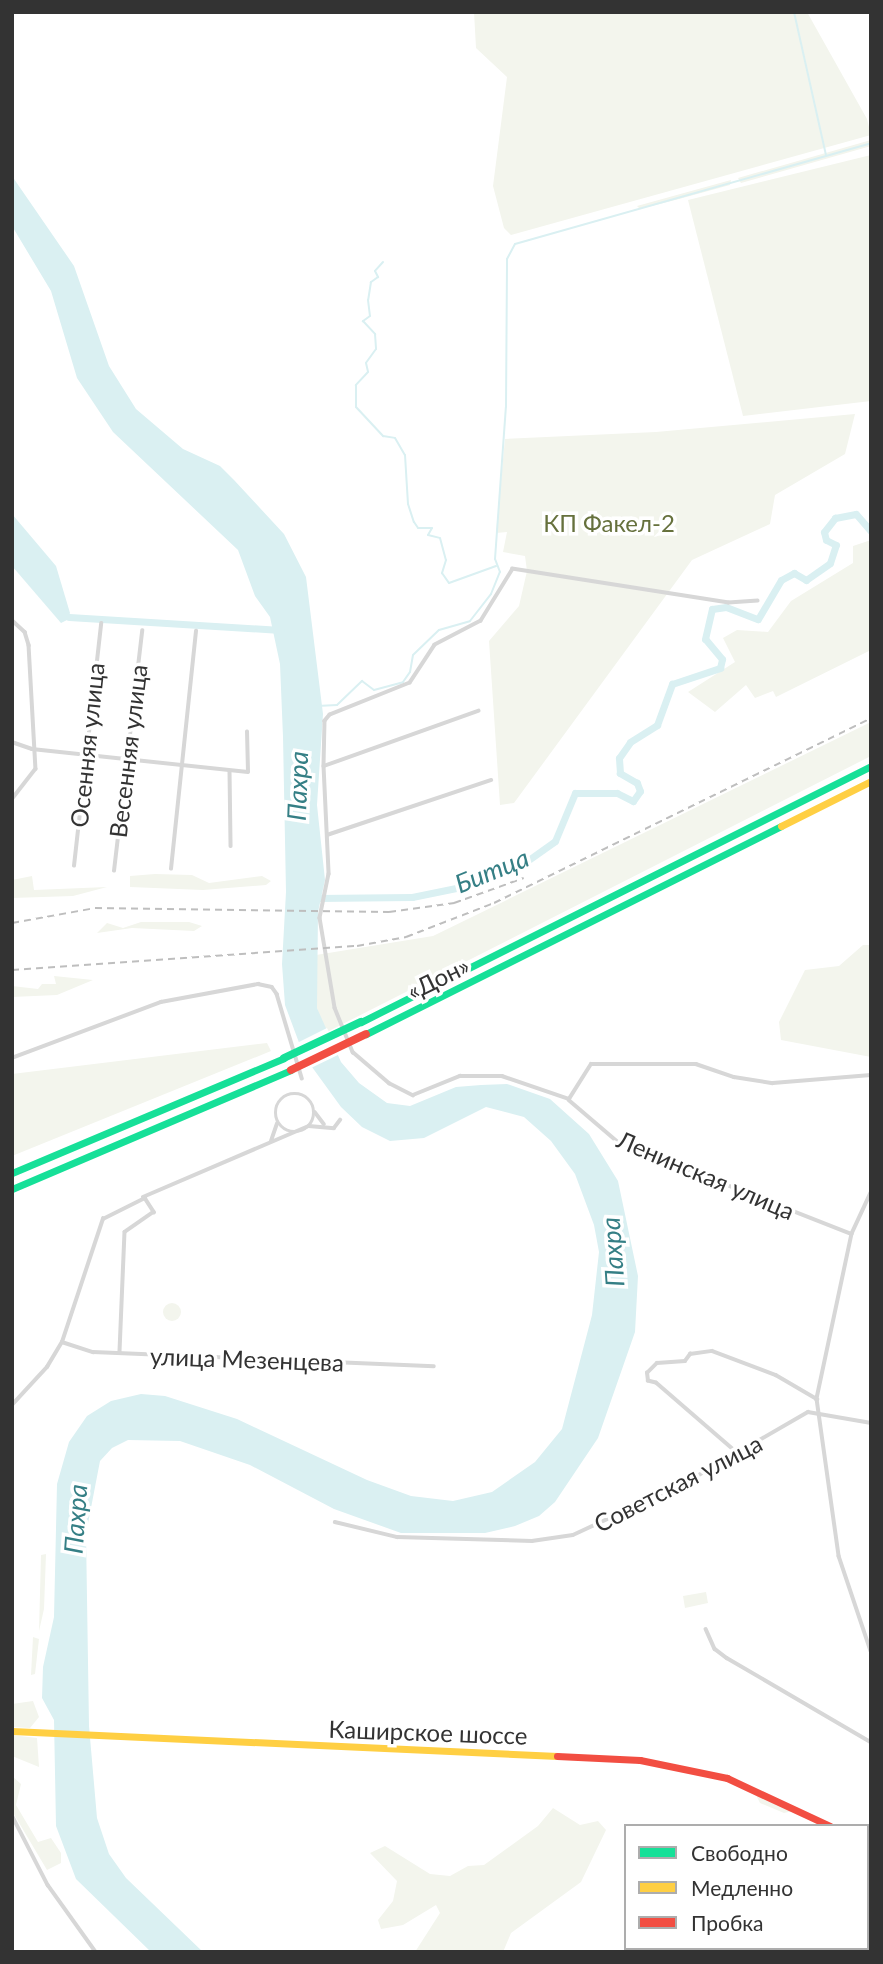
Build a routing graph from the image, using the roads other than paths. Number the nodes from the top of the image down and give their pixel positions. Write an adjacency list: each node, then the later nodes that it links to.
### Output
1 (758, 601): 13 (street)
2 (12, 620): 9 (street)
3 (101, 624): 10 (street, Осенняя улица)
4 (142, 631): 11 (street, Весенняя улица)
5 (196, 631): 12 (street)
6 (478, 711): 13 (street)
7 (247, 732): 15 (street)
8 (12, 742): 9 (street)
9 (32, 749): 10 (street); 18 (street)
10 (85, 755): 11 (street); 21 (street, Осенняя улица)
11 (128, 758): 12 (street); 23 (street, Весенняя улица)
12 (182, 765): 15 (street); 22 (street)
13 (324, 766): 19 (street)
14 (871, 766): 34 (main road, «Дон», bridge)
15 (230, 770): 20 (street)
16 (491, 780): 19 (street)
17 (871, 781): 35 (main road, «Дон», bridge)
18 (12, 800)
19 (327, 835): 27 (street)
20 (231, 846)
21 (74, 866)
22 (172, 869)
23 (114, 871)
24 (12, 1058): 26 (street)
25 (871, 1075): 27 (street)
26 (302, 1078)
27 (569, 1099): 38 (street, Ленинская улица)
28 (315, 1112): 30 (street); 31 (street); 32 (street)
29 (340, 1120): 31 (street)
30 (277, 1124): 32 (street); 33 (street)
31 (325, 1125): 32 (street)
32 (300, 1129): 33 (street)
33 (271, 1142): 37 (street)
34 (12, 1173)
35 (12, 1189)
36 (871, 1193): 38 (street)
37 (141, 1198): 39 (street); 40 (street)
38 (852, 1234): 42 (street)
39 (62, 1342): 40 (street, улица Мезенцева); 43 (street)
40 (120, 1353): 41 (street, улица Мезенцева)
41 (434, 1366)
42 (817, 1399): 44 (street); 46 (street)
43 (12, 1405)
44 (818, 1410): 45 (street); 46 (street, Советская улица); 49 (street)
45 (871, 1423)
46 (738, 1454): 47 (street, Советская улица)
47 (335, 1522)
48 (706, 1629): 51 (street)
49 (871, 1651)
50 (12, 1731): 53 (main road, Каширское шоссе)
51 (871, 1742)
52 (12, 1815): 54 (street)
53 (826, 1824)
54 (96, 1952)

